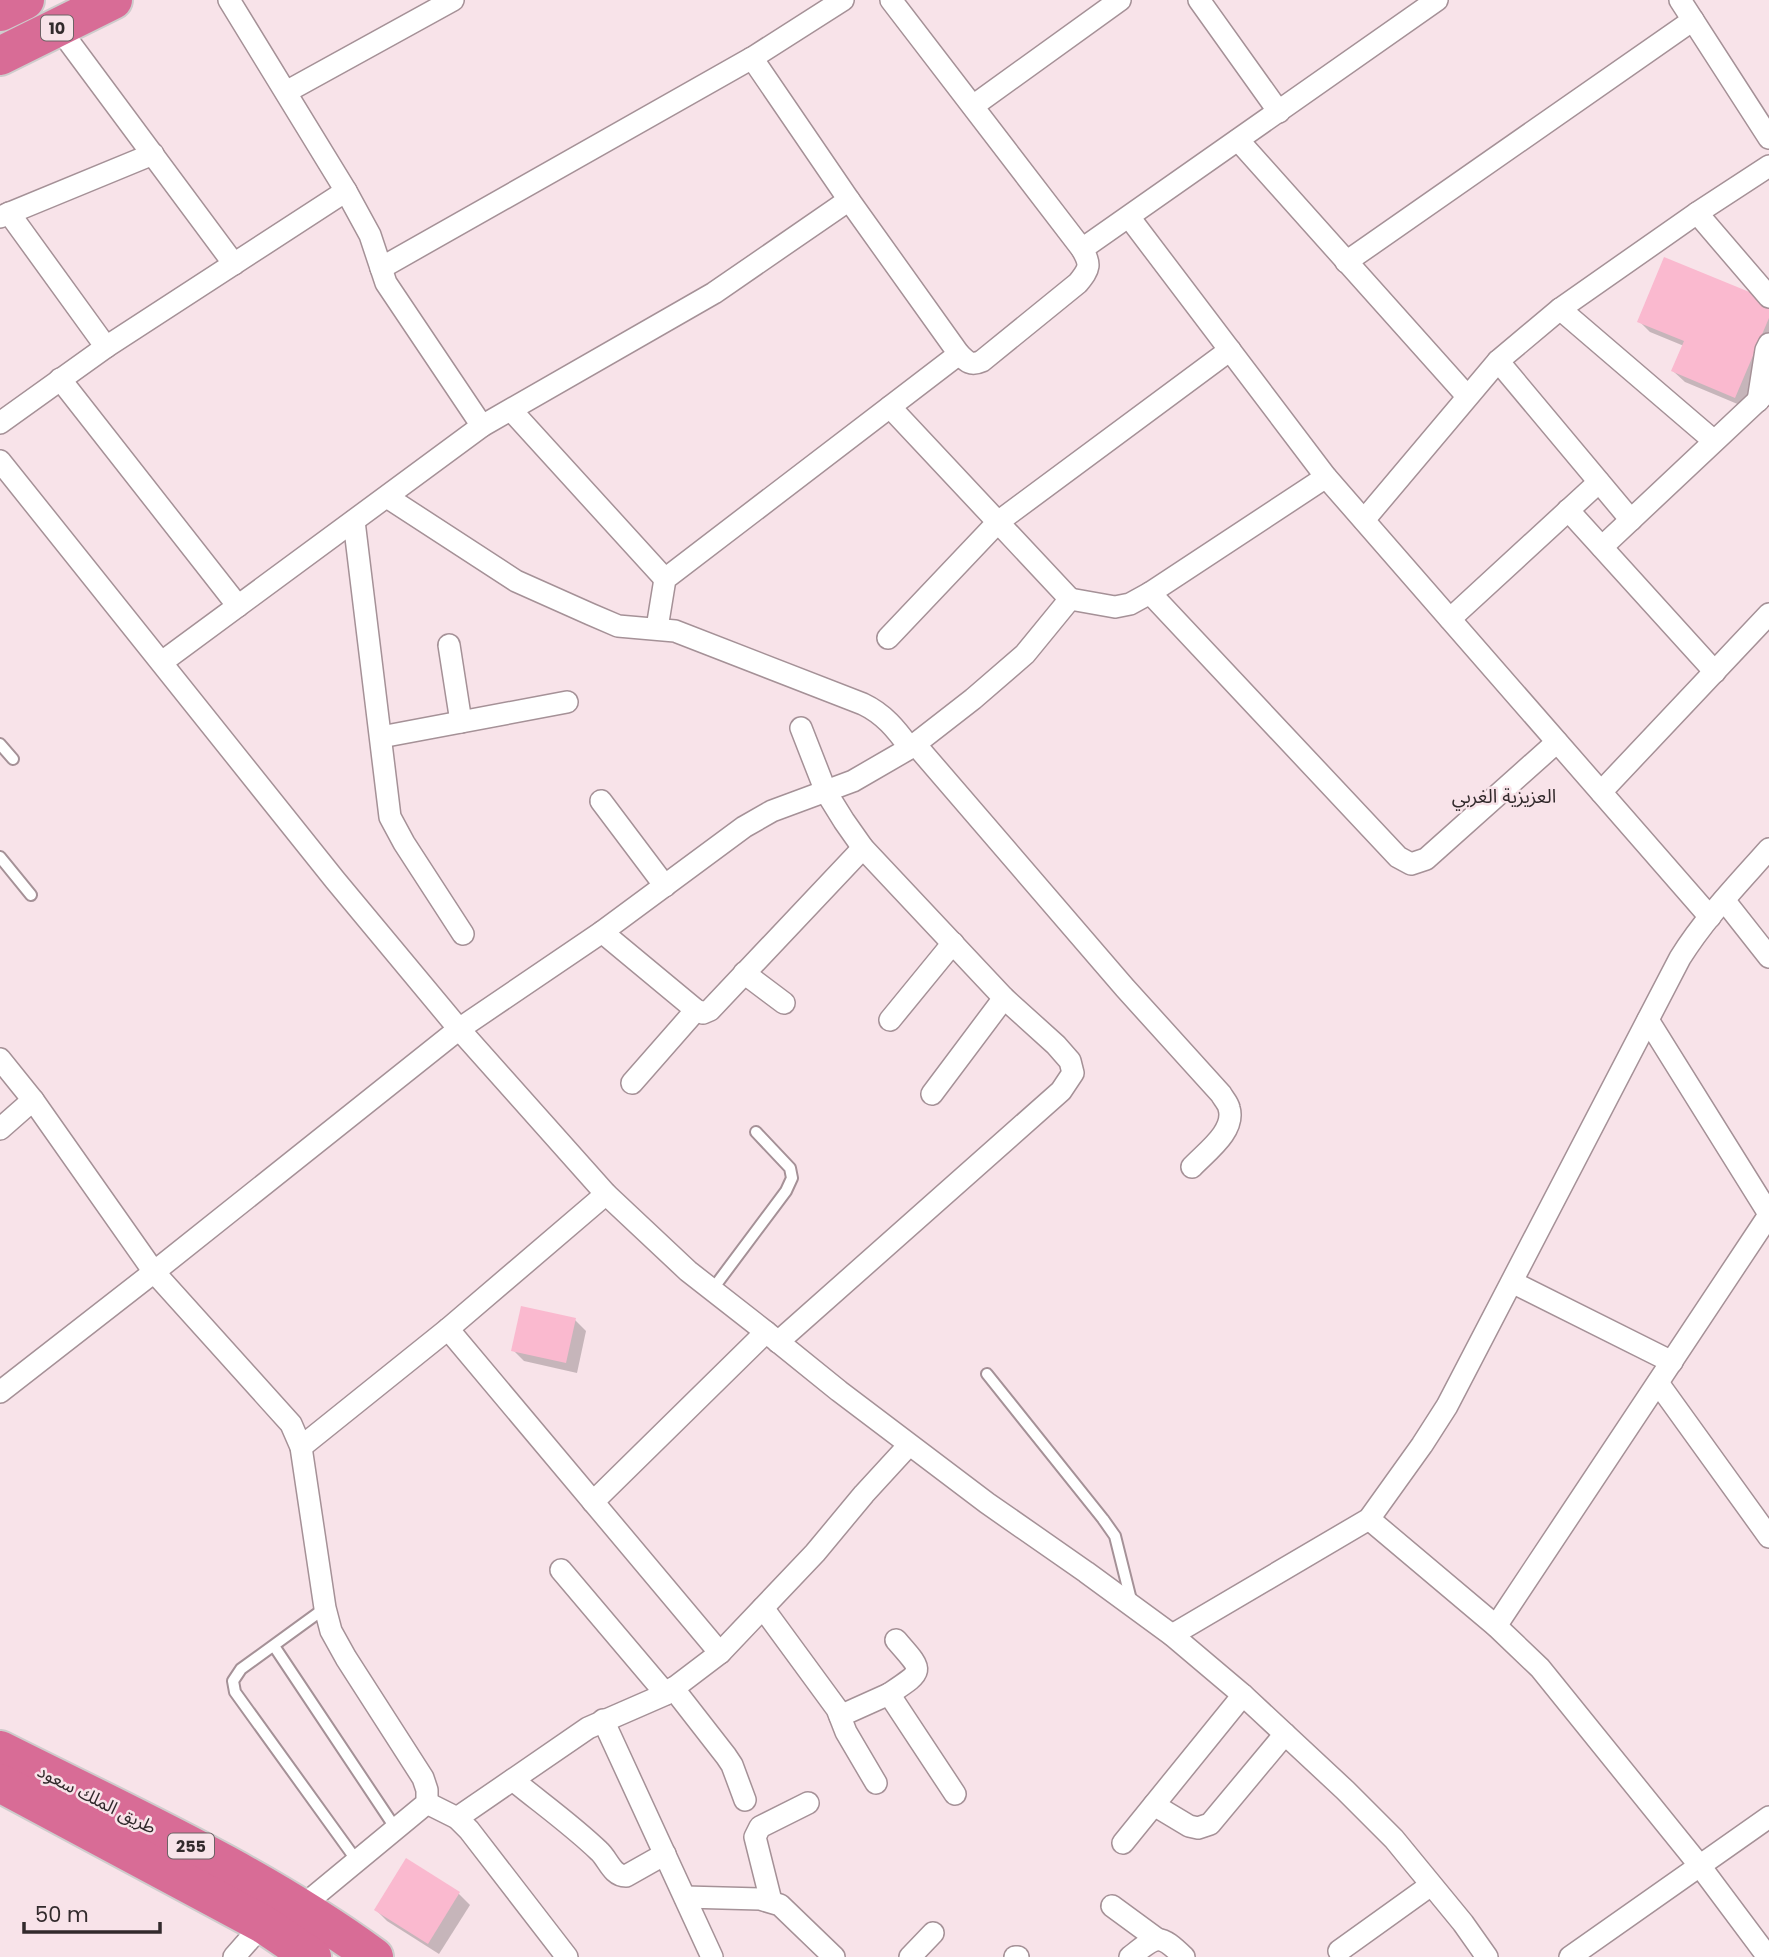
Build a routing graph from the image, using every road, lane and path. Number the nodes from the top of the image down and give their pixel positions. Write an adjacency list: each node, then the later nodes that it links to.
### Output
1 (25, 0): 11 (highway, 10)
2 (113, 0): 13 (highway, 10)
3 (229, 0): 16 (street)
4 (453, 0): 16 (street)
5 (843, 0): 15 (street)
6 (891, 0): 17 (street)
7 (1119, 0): 17 (street)
8 (1199, 0): 18 (street)
9 (1437, 0): 18 (street)
10 (1680, 0): 12 (street)
11 (0, 12)
12 (1693, 20): 19 (street); 29 (street)
13 (58, 27): 14 (highway, 10); 21 (street)
14 (0, 56)
15 (752, 58): 24 (street); 31 (street)
16 (286, 92): 23 (street)
17 (973, 106): 28 (street)
18 (1279, 112): 20 (street)
19 (1769, 138)
20 (1238, 140): 27 (street); 29 (street)
21 (153, 154): 26 (street); 30 (street)
22 (1769, 166): 25 (street)
23 (346, 191): 30 (street); 31 (street)
24 (849, 200): 37 (street); 43 (street)
25 (1697, 213): 32 (street); 33 (street)
26 (4, 215): 35 (street)
27 (1129, 217): 28 (street); 36 (street)
28 (1083, 249): 37 (street)
29 (1346, 262): 40 (street)
30 (234, 264): 35 (street)
31 (381, 268): 45 (street)
32 (1769, 297)
33 (1560, 309): 38 (street); 46 (street)
34 (1769, 344): 41 (street)
35 (106, 347): 39 (street)
36 (1230, 350): 48 (street); 55 (street)
37 (959, 354): 42 (street)
38 (1498, 361): 40 (street); 49 (street)
39 (60, 379): 44 (street); 60 (street)
40 (1467, 396): 52 (street)
41 (1763, 396): 46 (street)
42 (890, 407): 55 (street); 57 (street)
43 (510, 410): 45 (street); 57 (street)
44 (0, 423)
45 (482, 426): 50 (street)
46 (1714, 441): 53 (street)
47 (0, 461): 66 (street)
48 (1326, 477): 52 (street); 58 (street)
49 (1599, 482): 51 (street); 53 (street)
50 (387, 497): 54 (street); 63 (street)
51 (1568, 510): 56 (street); 62 (street)
52 (1364, 520): 62 (street)
53 (1630, 520): 56 (street)
54 (354, 521): 60 (street); 71 (street)
55 (998, 522): 59 (street); 64 (street)
56 (1602, 547): 67 (street)
57 (665, 579): 63 (street)
58 (1150, 593): 59 (street); 72 (street)
59 (1070, 598): 74 (street)
60 (237, 606): 66 (street)
61 (1769, 614): 67 (street)
62 (1450, 619): 72 (street)
63 (657, 628): 74 (street)
64 (888, 638)
65 (449, 645): 69 (street)
66 (162, 662): 96 (street)
67 (1716, 672): 77 (street)
68 (567, 702): 69 (street)
69 (461, 722): 71 (street)
70 (800, 728): 76 (street)
71 (382, 737): 87 (street)
72 (1557, 742): 77 (street)
73 (0, 744): 75 (lane)
74 (913, 746): 76 (street); 103 (street)
75 (13, 759)
76 (826, 792): 79 (street); 82 (street)
77 (1601, 792): 85 (street)
78 (601, 801): 82 (street)
79 (863, 848): 88 (street); 90 (street)
80 (1769, 849): 84 (street)
81 (0, 857): 83 (lane)
82 (665, 886): 86 (street)
83 (31, 895)
84 (1724, 900): 85 (street); 89 (street)
85 (1710, 917): 95 (street)
86 (602, 932): 93 (street); 96 (street)
87 (463, 934)
88 (953, 943): 91 (street); 94 (street)
89 (1769, 957)
90 (744, 973): 92 (street); 93 (street)
91 (1004, 998): 99 (street); 110 (street)
92 (784, 1003)
93 (696, 1010): 98 (street)
94 (890, 1020)
95 (1648, 1020): 105 (street); 107 (street)
96 (459, 1029): 104 (street); 106 (street)
97 (0, 1059): 100 (street)
98 (632, 1083)
99 (932, 1094)
100 (33, 1100): 101 (street); 106 (street)
101 (0, 1129)
102 (756, 1132): 108 (lane)
103 (1192, 1167)
104 (606, 1194): 108 (street); 109 (street)
105 (1769, 1215): 111 (street)
106 (154, 1272): 114 (street); 116 (street)
107 (1512, 1282): 111 (street); 118 (street)
108 (712, 1290): 110 (street)
109 (448, 1329): 116 (street); 117 (street)
110 (772, 1337): 115 (street); 117 (street)
111 (1672, 1362): 113 (street)
112 (987, 1374): 121 (lane)
113 (1658, 1383): 119 (street); 124 (street)
114 (0, 1392)
115 (909, 1445): 121 (street); 123 (street)
116 (301, 1447): 122 (street)
117 (593, 1502): 128 (street)
118 (1369, 1519): 124 (street); 125 (street)
119 (1769, 1537)
120 (561, 1570): 129 (street)
121 (1133, 1606): 125 (street)
122 (326, 1608): 127 (lane); 143 (street)
123 (763, 1608): 128 (street); 132 (street)
124 (1496, 1626): 152 (street)
125 (1172, 1635): 131 (street)
126 (896, 1640): 130 (street)
127 (274, 1646): 148 (lane); 151 (lane)
128 (720, 1653): 129 (street)
129 (669, 1691): 133 (street); 142 (street)
130 (889, 1694): 132 (street); 140 (street)
131 (1243, 1695): 134 (street); 145 (street)
132 (840, 1716): 138 (street)
133 (603, 1720): 137 (street); 150 (street)
134 (1285, 1734): 145 (street); 153 (street)
135 (0, 1743): 141 (highway)
136 (0, 1750): 141 (highway, طريق الملك سعود / 255)
137 (513, 1780): 147 (street); 150 (street)
138 (876, 1783)
139 (0, 1786): 141 (highway, طريق الملك سعود / 255)
140 (955, 1794)
141 (55, 1795): 157 (highway, طريق الملك سعود / 255); 158 (highway, طريق الملك سعود / 255)
142 (745, 1800)
143 (427, 1803): 147 (street); 148 (street)
144 (808, 1803): 155 (street)
145 (1154, 1805): 149 (street)
146 (1769, 1817): 152 (street)
147 (457, 1818): 165 (street)
148 (396, 1829): 151 (street)
149 (1123, 1843)
150 (665, 1854): 154 (street)
151 (357, 1861): 157 (street)
152 (1700, 1866): 172 (street); 173 (street)
153 (1432, 1885): 161 (street); 171 (street)
154 (684, 1897): 155 (street); 166 (street)
155 (771, 1901): 167 (street)
156 (1112, 1906): 160 (street)
157 (300, 1908): 164 (highway, طريق الملك سعود / 255)
158 (263, 1924): 162 (street); 163 (highway, طريق الملك سعود / 255)
159 (933, 1933): 168 (street)
160 (1157, 1939): 169 (street); 170 (street)
161 (1339, 1951)
162 (234, 1957)
163 (312, 1957)
164 (374, 1957)
165 (567, 1957)
166 (712, 1957)
167 (834, 1957)
168 (910, 1957)
169 (1129, 1957)
170 (1184, 1957)
171 (1487, 1957)
172 (1570, 1957)
173 (1768, 1957)

